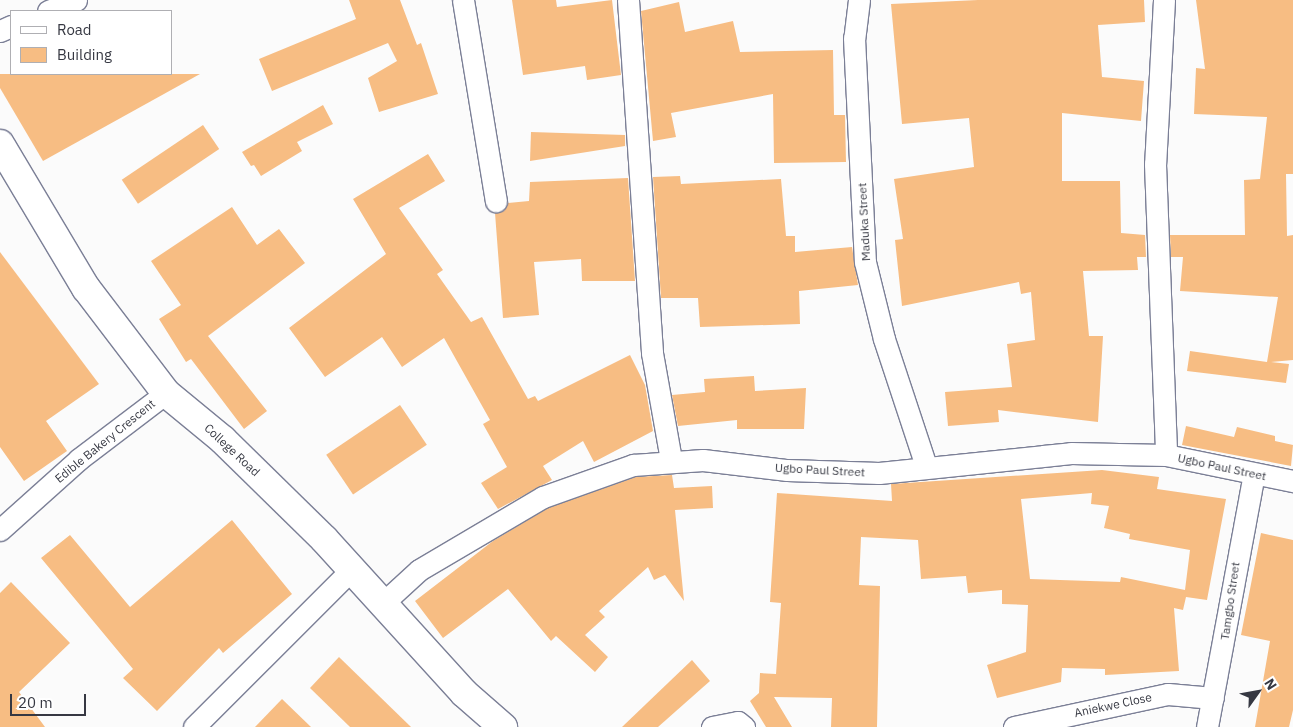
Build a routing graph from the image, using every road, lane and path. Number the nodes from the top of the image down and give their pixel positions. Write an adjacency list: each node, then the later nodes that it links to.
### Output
1 (76, 0): 6 (street)
2 (463, 0): 8 (street)
3 (628, 0): 11 (street)
4 (859, 0): 12 (street, Maduka Street)
5 (1164, 0): 10 (street)
6 (51, 10)
7 (0, 144): 9 (main road, College Road)
8 (496, 201)
9 (166, 393): 15 (street, Edible Bakery Crescent); 16 (main road, College Road)
10 (1166, 455): 12 (street, Ugbo Paul Street); 13 (street, Ugbo Paul Street)
11 (671, 460): 12 (street, Ugbo Paul Street); 17 (street, Ugbo Paul Street)
12 (926, 466)
13 (1254, 474): 14 (street, Ugbo Paul Street); 18 (street, Tamgbo Street)
14 (1293, 481)
15 (0, 530)
16 (351, 570): 17 (main road, College Road); 19 (street)
17 (382, 604): 20 (main road, College Road)
18 (1213, 698): 23 (street, Aniekwe Close); 24 (street, Tamgbo Street)
19 (194, 727)
20 (502, 727)
21 (712, 727): 22 (street)
22 (744, 727)
23 (1014, 727)
24 (1207, 727)

